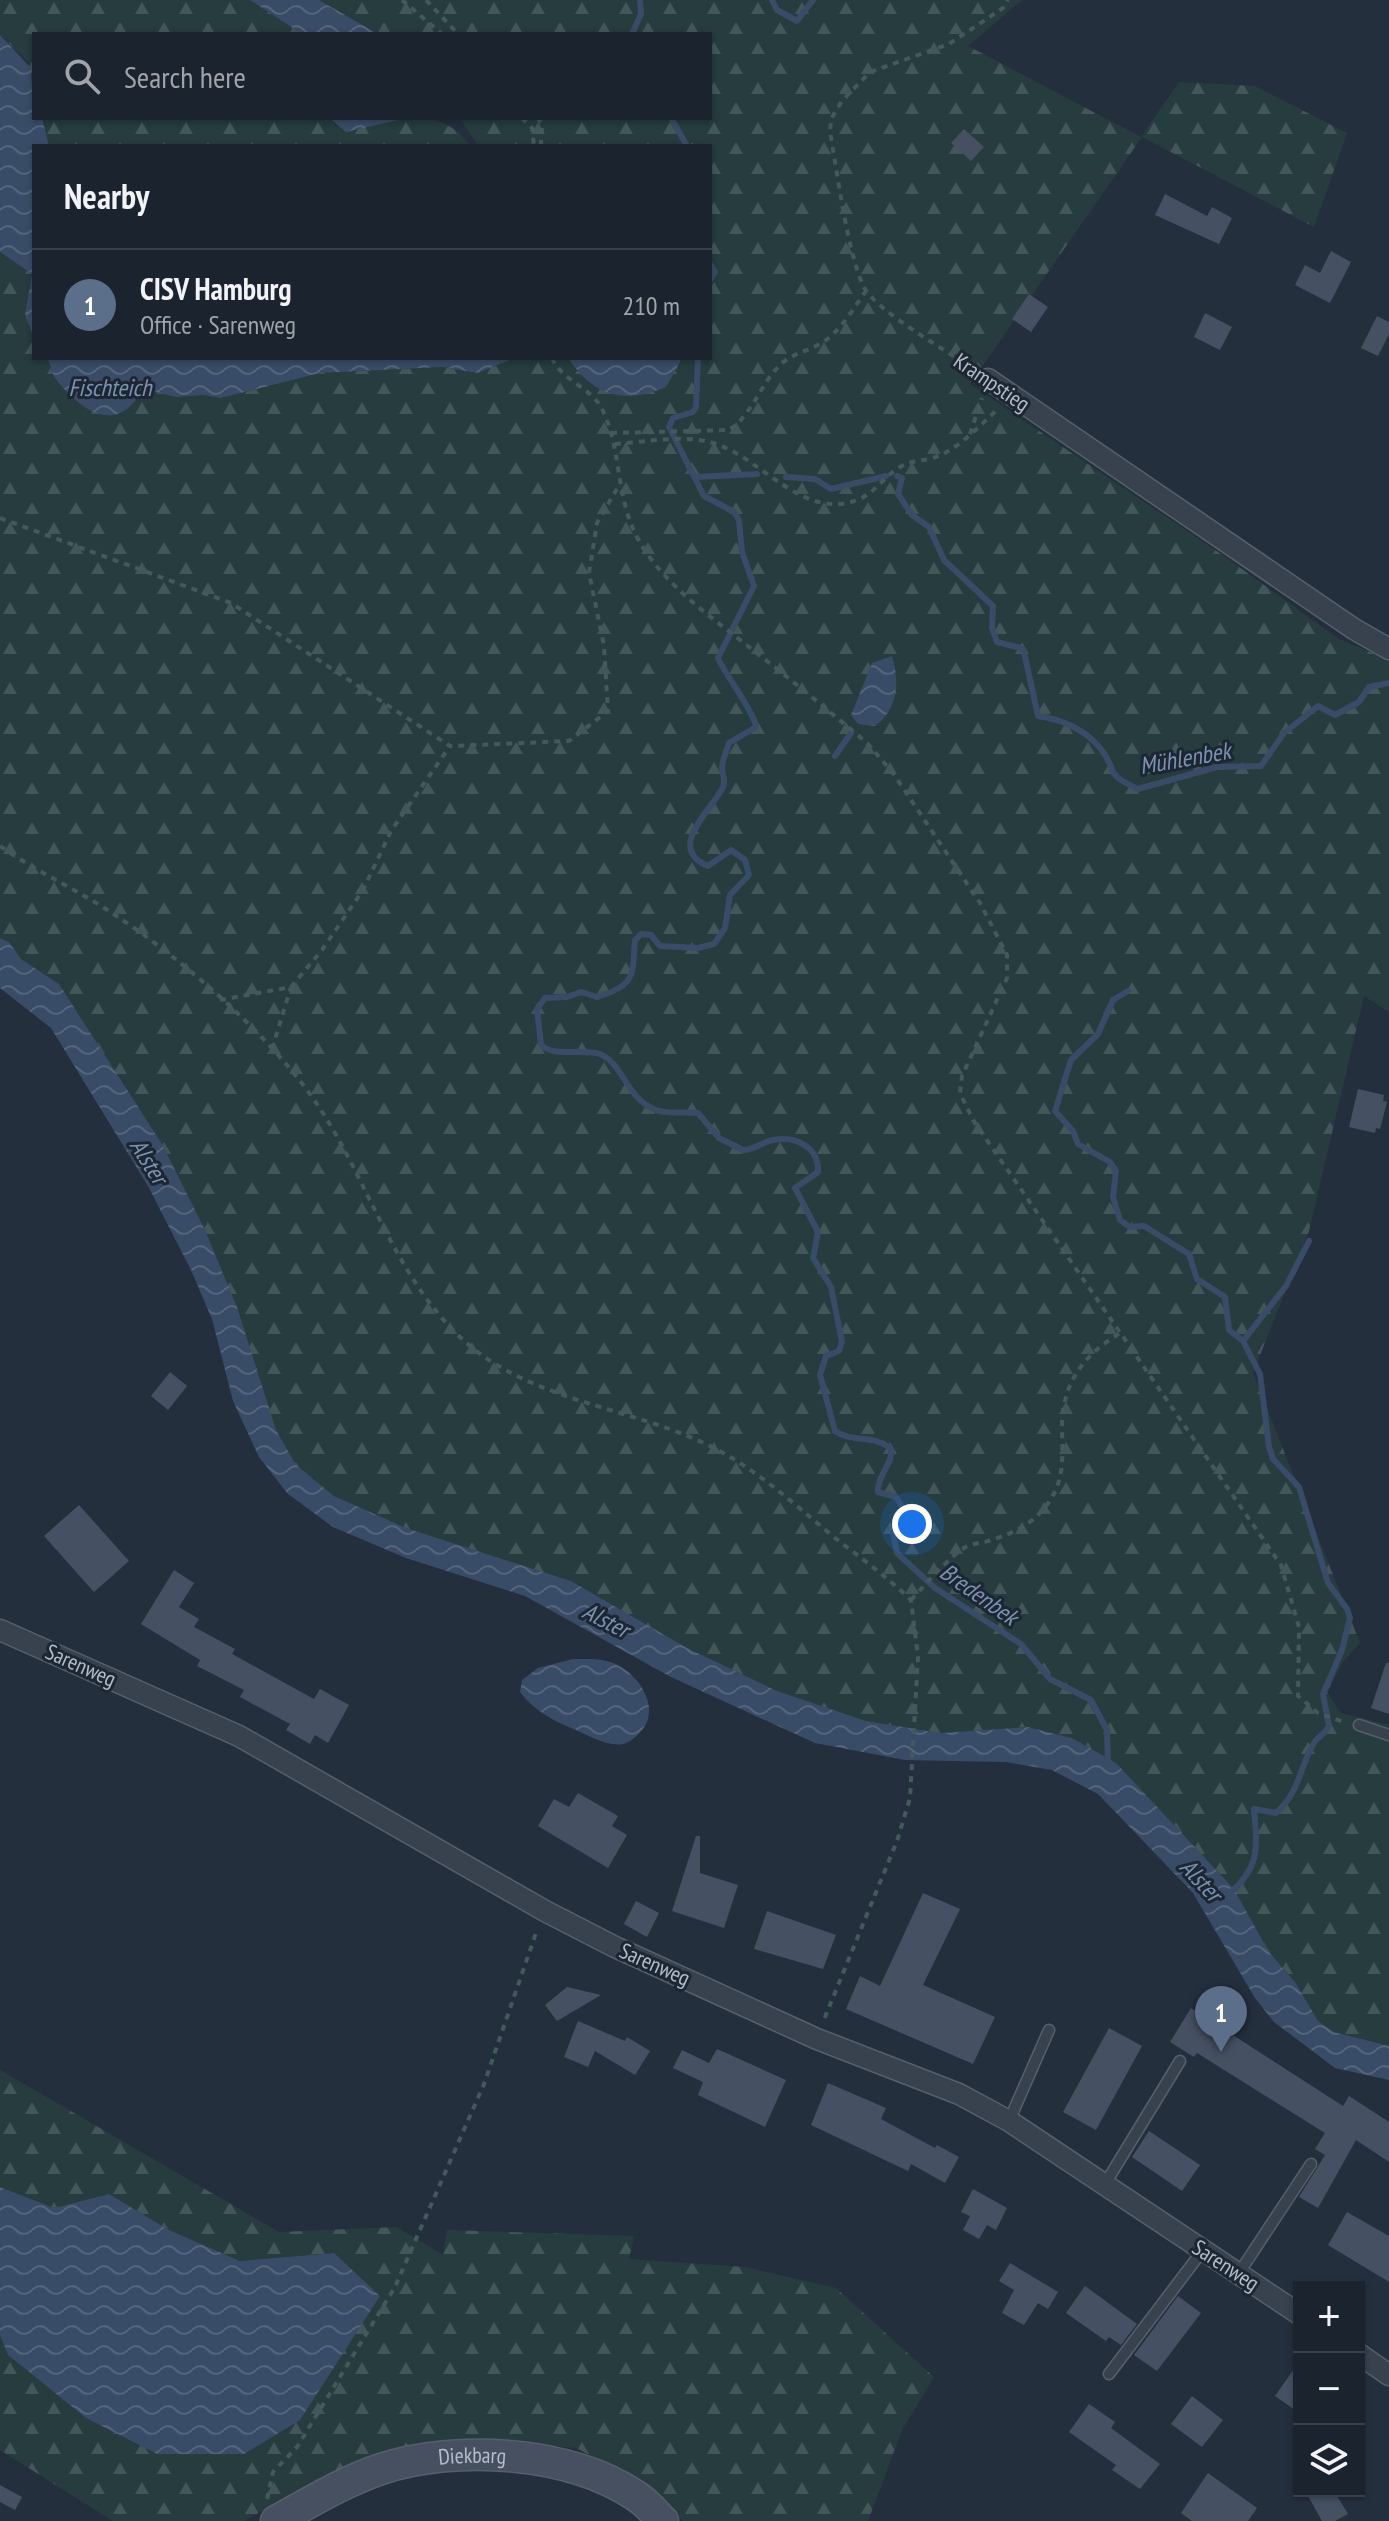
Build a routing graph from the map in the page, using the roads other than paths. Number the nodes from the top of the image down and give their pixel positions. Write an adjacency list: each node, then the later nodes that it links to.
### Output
1 (988, 379): 2 (street, Krampstieg)
2 (1389, 649)
3 (0, 1630): 8 (street, Sarenweg)
4 (1359, 1725): 5 (lane)
5 (1389, 1735)
6 (1049, 2030): 8 (lane)
7 (1180, 2061): 10 (lane)
8 (1009, 2121): 10 (street, Sarenweg)
9 (1311, 2164): 12 (lane)
10 (1105, 2184): 11 (street, Sarenweg)
11 (1203, 2250): 12 (street, Sarenweg); 15 (lane)
12 (1239, 2273): 13 (street, Sarenweg)
13 (1293, 2310)
14 (1365, 2358): 16 (street)
15 (1109, 2374)
16 (1389, 2375)
17 (270, 2515): 18 (street, Diekbarg)
18 (663, 2521)

